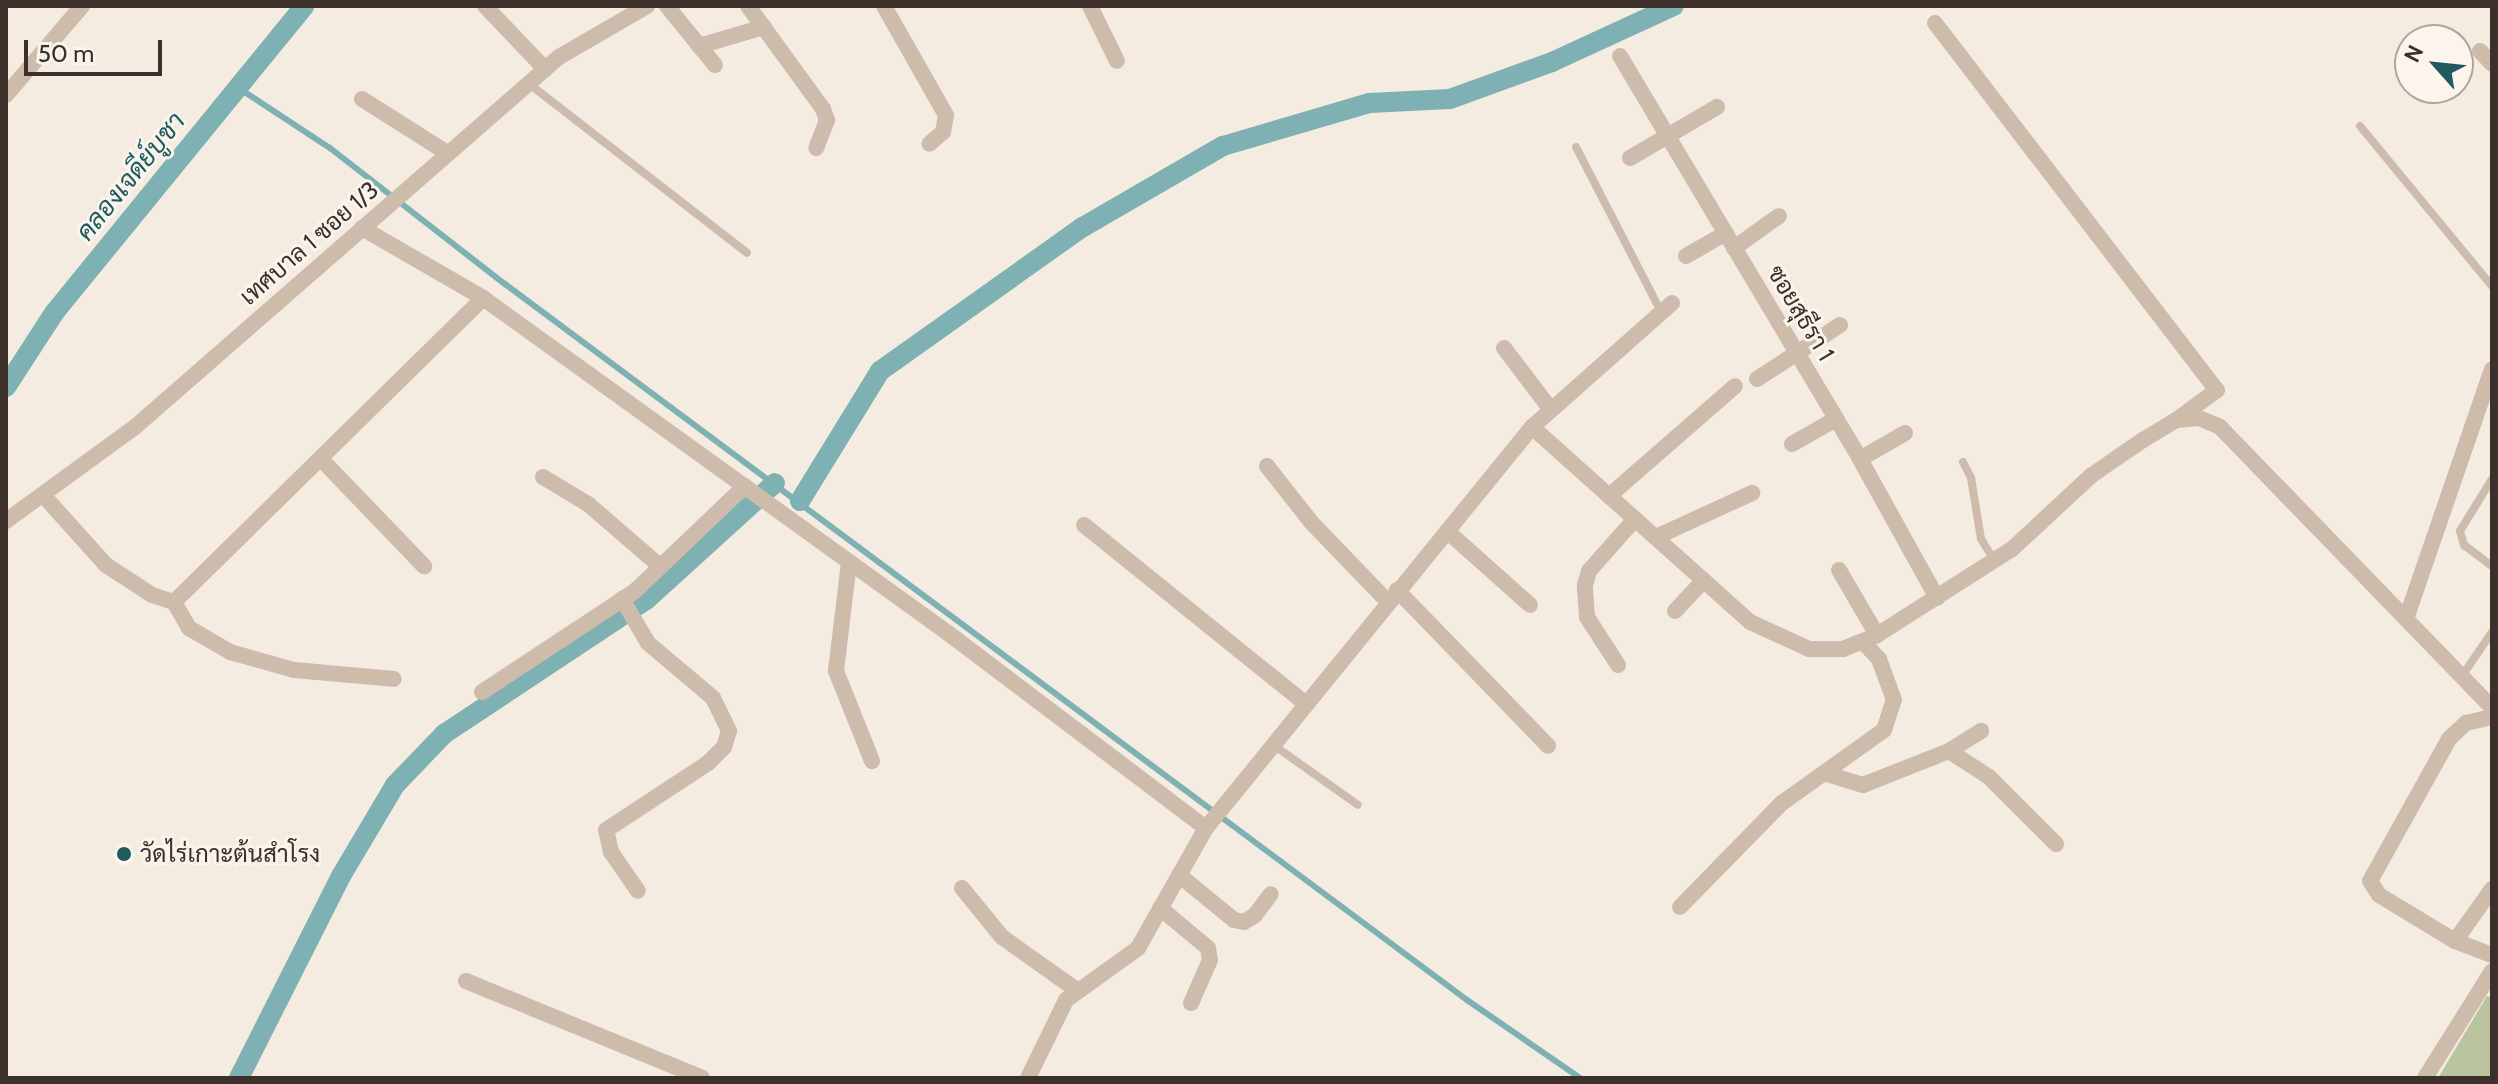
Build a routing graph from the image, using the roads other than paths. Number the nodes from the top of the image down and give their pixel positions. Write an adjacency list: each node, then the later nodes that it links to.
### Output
1 (82, 6): 17 (street)
2 (485, 6): 16 (street)
3 (647, 6): 16 (street, เทศบาล 1 ซอย 1/3)
4 (667, 6): 10 (street)
5 (748, 6): 9 (street)
6 (884, 6): 24 (street)
7 (1090, 6): 13 (street)
8 (1935, 23): 46 (street)
9 (764, 27): 10 (street); 26 (street)
10 (699, 46): 15 (street)
11 (2480, 51): 14 (street)
12 (1620, 56): 23 (street, ซอยสุธีรา 1)
13 (1117, 61)
14 (2492, 64)
15 (715, 65)
16 (545, 69): 18 (street, เทศบาล 1 ซอย 1/3)
17 (13, 74): 19 (street)
18 (528, 82): 27 (street, เทศบาล 1 ซอย 1/3); 32 (lane)
19 (6, 95)
20 (362, 99): 27 (street)
21 (1717, 107): 23 (street)
22 (2360, 126): 34 (lane)
23 (1668, 136): 28 (street); 31 (street, ซอยสุธีรา 1)
24 (929, 144)
25 (1576, 147): 36 (lane)
26 (816, 148)
27 (447, 153): 30 (street, เทศบาล 1 ซอย 1/3)
28 (1630, 158)
29 (1779, 216): 31 (street)
30 (368, 222): 35 (street); 58 (street, เทศบาล 1 ซอย 1/3)
31 (1730, 240): 33 (street); 39 (street, ซอยสุธีรา 1)
32 (747, 253)
33 (1686, 256)
34 (2492, 286)
35 (483, 298): 50 (street); 56 (street)
36 (1667, 308): 44 (street)
37 (1840, 325): 39 (street)
38 (1504, 348): 44 (street)
39 (1797, 353): 41 (street); 45 (street, ซอยสุธีรา 1)
40 (2492, 369): 43 (street)
41 (1757, 379)
42 (1735, 386): 59 (street)
43 (2486, 401): 78 (street)
44 (1551, 410): 47 (street)
45 (1836, 419): 49 (street); 51 (street, ซอยสุธีรา 1)
46 (2176, 420): 65 (street); 78 (street)
47 (1532, 427): 59 (street); 63 (street)
48 (1905, 433): 51 (street)
49 (1792, 444)
50 (321, 459): 67 (street); 74 (street)
51 (1860, 459): 73 (street, ซอยสุธีรา 1)
52 (1963, 462): 65 (lane)
53 (1267, 466): 72 (street)
54 (543, 477): 69 (street)
55 (2492, 479): 68 (lane)
56 (754, 492): 66 (street); 69 (street)
57 (1752, 493): 64 (street)
58 (43, 495): 61 (street, เทศบาล 1 ซอย 1/3); 74 (street)
59 (1609, 496): 60 (street)
60 (1635, 519): 64 (street); 81 (street)
61 (6, 521)
62 (1084, 525): 85 (street)
63 (1447, 531): 72 (street); 75 (street)
64 (1656, 537): 71 (street)
65 (1994, 561): 73 (street)
66 (849, 562): 92 (street); 95 (street)
67 (424, 566)
68 (2492, 566)
69 (661, 567): 76 (street)
70 (1839, 570): 80 (street)
71 (1704, 580): 77 (street); 80 (street)
72 (1392, 596): 85 (street); 90 (street)
73 (1937, 598): 80 (street)
74 (174, 602): 83 (street)
75 (1530, 605)
76 (626, 606): 84 (street); 100 (street)
77 (1675, 611)
78 (2406, 619): 82 (street)
79 (2492, 632): 82 (lane)
80 (1870, 639): 93 (street)
81 (1618, 665)
82 (2462, 677): 86 (street)
83 (394, 679)
84 (482, 692)
85 (1303, 702): 89 (street)
86 (2492, 708)
87 (2492, 717): 104 (street)
88 (1981, 731): 91 (street)
89 (1272, 743): 94 (lane); 95 (street)
90 (1548, 746)
91 (1949, 751): 93 (street); 96 (street)
92 (872, 761)
93 (1824, 773): 102 (street)
94 (1358, 805)
95 (1208, 826): 97 (street)
96 (2056, 844)
97 (1179, 875): 101 (street); 103 (street)
98 (962, 888): 108 (street)
99 (2492, 889): 104 (street)
100 (638, 891)
101 (1271, 894)
102 (1680, 907)
103 (1160, 908): 108 (street); 109 (street)
104 (2455, 941): 105 (street)
105 (2492, 955)
106 (2490, 979): 112 (street)
107 (466, 981): 110 (street)
108 (1078, 991): 111 (street)
109 (1191, 1003)
110 (702, 1078)
111 (1028, 1078)
112 (2425, 1078)

